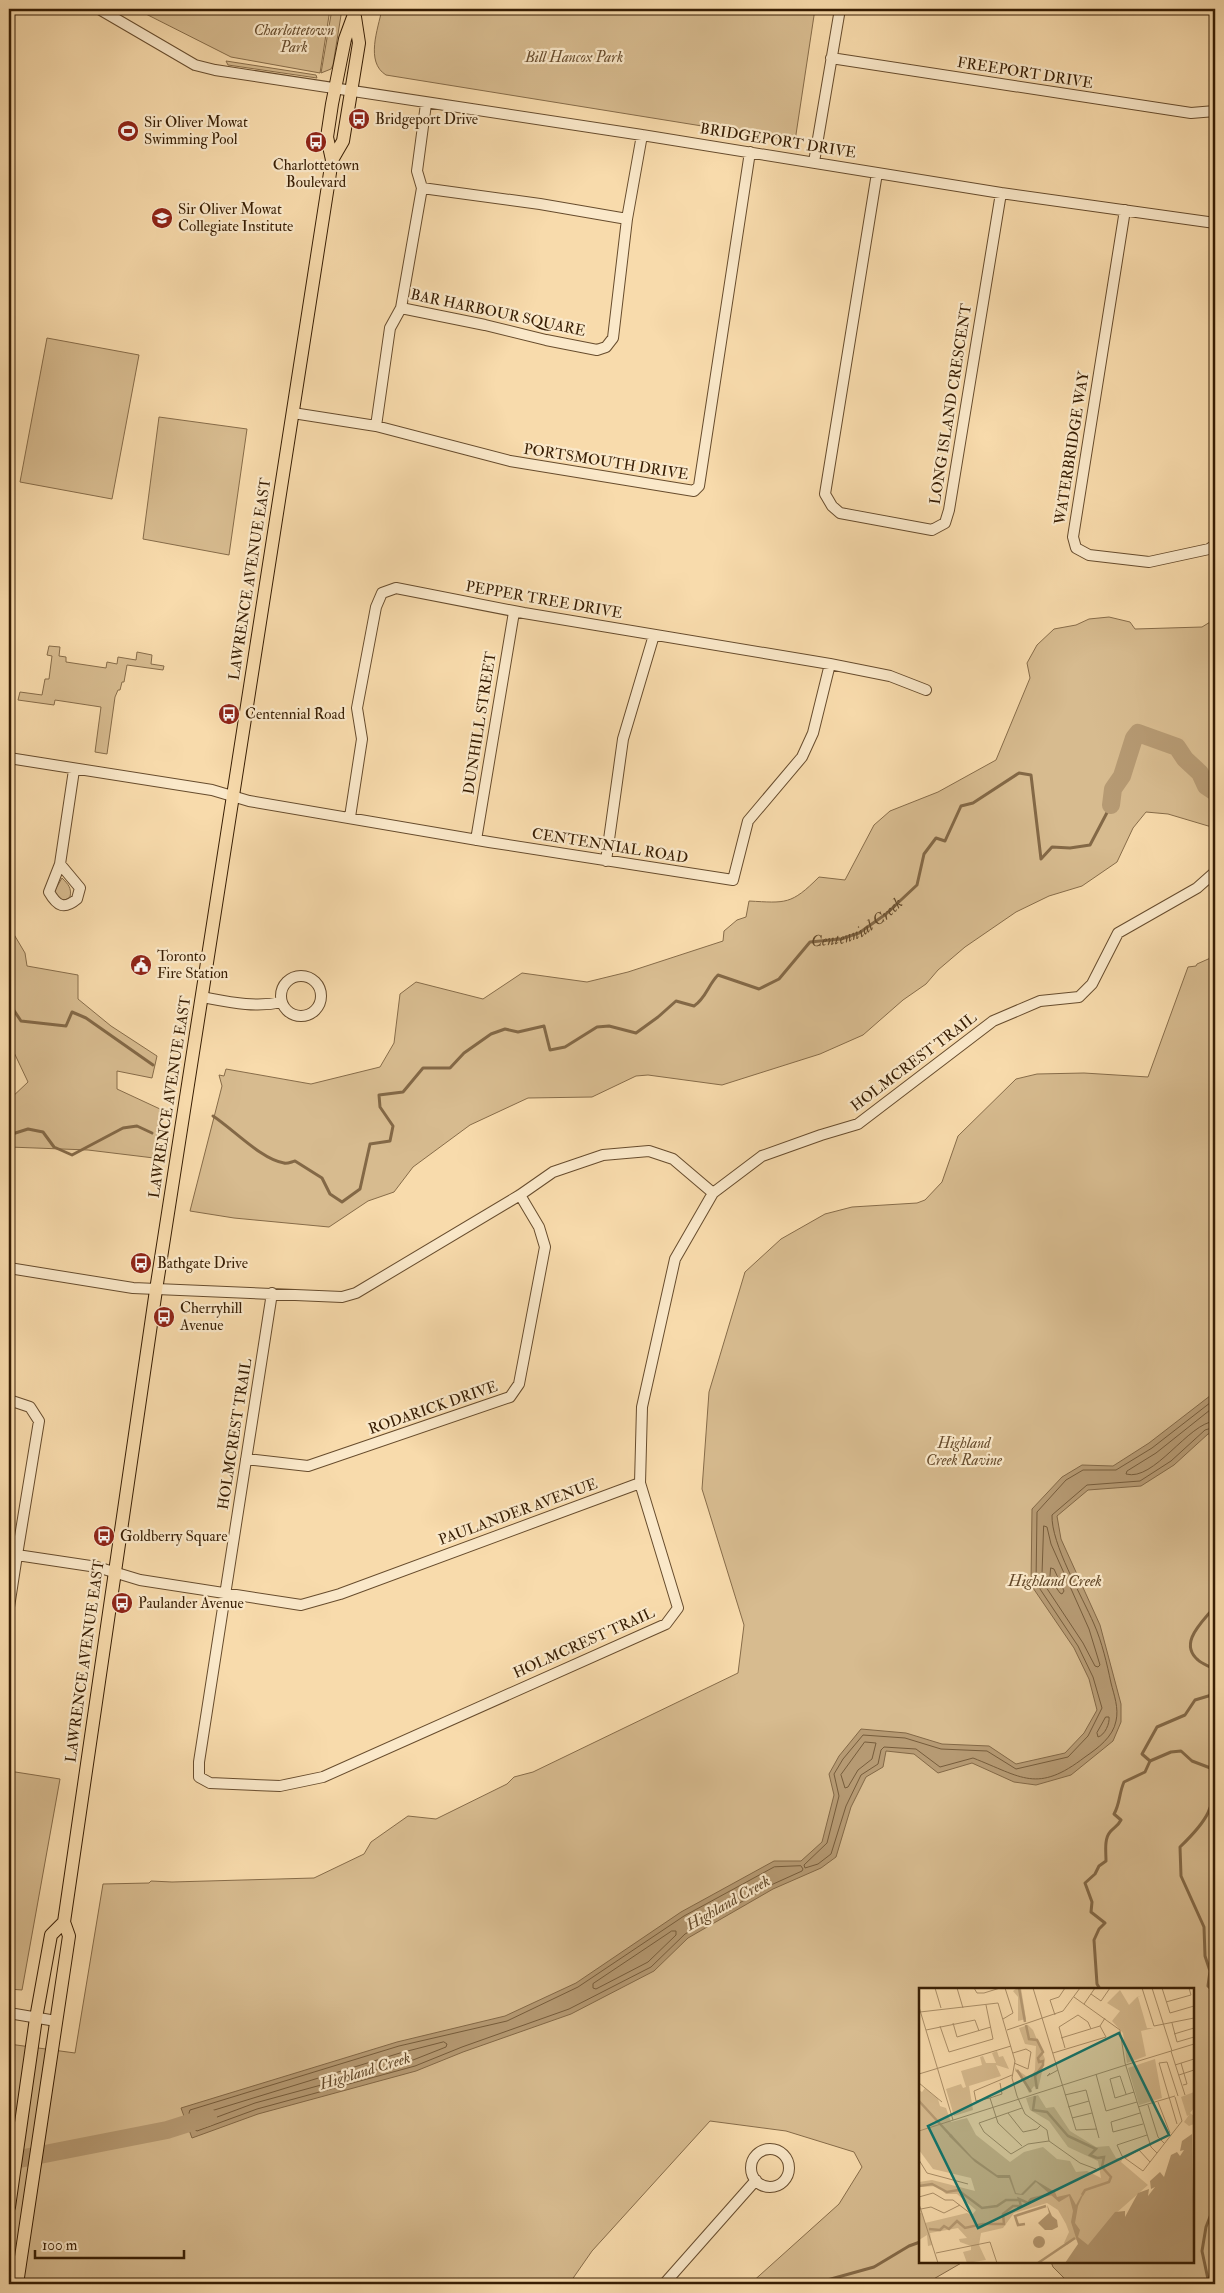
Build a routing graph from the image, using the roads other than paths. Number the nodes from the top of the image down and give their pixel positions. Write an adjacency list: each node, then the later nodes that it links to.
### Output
1 (99, 9): 5 (street)
2 (840, 9): 4 (street)
3 (355, 13): 5 (main road, LAWRENCE AVENUE EAST); 6 (main road, LAWRENCE AVENUE EAST)
4 (831, 58): 8 (street, FREEPORT DRIVE); 12 (street)
5 (335, 89): 6 (street, BRIDGEPORT DRIVE); 11 (main road, LAWRENCE AVENUE EAST)
6 (351, 91): 7 (street, BRIDGEPORT DRIVE); 11 (main road, LAWRENCE AVENUE EAST)
7 (426, 104): 9 (street, BRIDGEPORT DRIVE); 14 (street, BAR HARBOUR SQUARE)
8 (1215, 111)
9 (642, 135): 10 (street, BRIDGEPORT DRIVE); 17 (street, BAR HARBOUR SQUARE)
10 (750, 152): 12 (street, BRIDGEPORT DRIVE); 21 (street, PORTSMOUTH DRIVE)
11 (332, 160): 20 (main road, LAWRENCE AVENUE EAST)
12 (814, 162): 13 (street, BRIDGEPORT DRIVE)
13 (877, 173): 15 (street, BRIDGEPORT DRIVE); 15 (street, LONG ISLAND CRESCENT)
14 (422, 188): 17 (street); 19 (street, BAR HARBOUR SQUARE)
15 (1000, 193): 16 (street, BRIDGEPORT DRIVE)
16 (1126, 210): 18 (street, BRIDGEPORT DRIVE); 24 (street, WATERBRIDGE WAY)
17 (628, 219): 19 (street, BAR HARBOUR SQUARE)
18 (1215, 223)
19 (401, 308): 21 (street)
20 (292, 413): 21 (street, PORTSMOUTH DRIVE); 31 (main road, LAWRENCE AVENUE EAST)
21 (376, 426)
22 (1215, 443): 23 (street)
23 (1215, 452)
24 (1215, 546)
25 (514, 612): 26 (street, PEPPER TREE DRIVE); 32 (street, PEPPER TREE DRIVE); 33 (street, DUNHILL STREET)
26 (654, 634): 27 (street, PEPPER TREE DRIVE); 34 (street)
27 (830, 664): 28 (street, PEPPER TREE DRIVE); 34 (street, CENTENNIAL ROAD)
28 (926, 690)
29 (9, 758): 30 (street, CENTENNIAL ROAD)
30 (74, 770): 31 (street, CENTENNIAL ROAD); 35 (street)
31 (232, 797): 32 (street, CENTENNIAL ROAD); 37 (main road, LAWRENCE AVENUE EAST)
32 (350, 818): 33 (street, CENTENNIAL ROAD)
33 (476, 840): 34 (street, CENTENNIAL ROAD)
34 (606, 860)
35 (60, 864)
36 (1215, 872): 39 (street, HOLMCREST TRAIL)
37 (202, 997): 38 (street); 42 (main road, LAWRENCE AVENUE EAST)
38 (282, 1002)
39 (713, 1193): 40 (street); 46 (street, HOLMCREST TRAIL)
40 (520, 1195): 43 (street); 45 (street, RODARICK DRIVE)
41 (9, 1268): 42 (street)
42 (156, 1290): 43 (street); 48 (main road, LAWRENCE AVENUE EAST)
43 (272, 1293): 45 (street, HOLMCREST TRAIL)
44 (9, 1400): 47 (street)
45 (246, 1459): 49 (street, HOLMCREST TRAIL)
46 (640, 1483): 49 (street, PAULANDER AVENUE); 49 (street, HOLMCREST TRAIL)
47 (17, 1555): 48 (street); 50 (street)
48 (114, 1574): 49 (street, PAULANDER AVENUE); 51 (main road, LAWRENCE AVENUE EAST)
49 (225, 1594)
50 (9, 1607)
51 (64, 1922): 53 (main road, LAWRENCE AVENUE EAST); 54 (main road, LAWRENCE AVENUE EAST)
52 (9, 2013): 53 (street)
53 (36, 2018): 54 (street); 56 (main road, LAWRENCE AVENUE EAST)
54 (56, 2021): 57 (main road, LAWRENCE AVENUE EAST)
55 (756, 2180): 58 (street)
56 (9, 2206)
57 (17, 2284)
58 (664, 2284)

